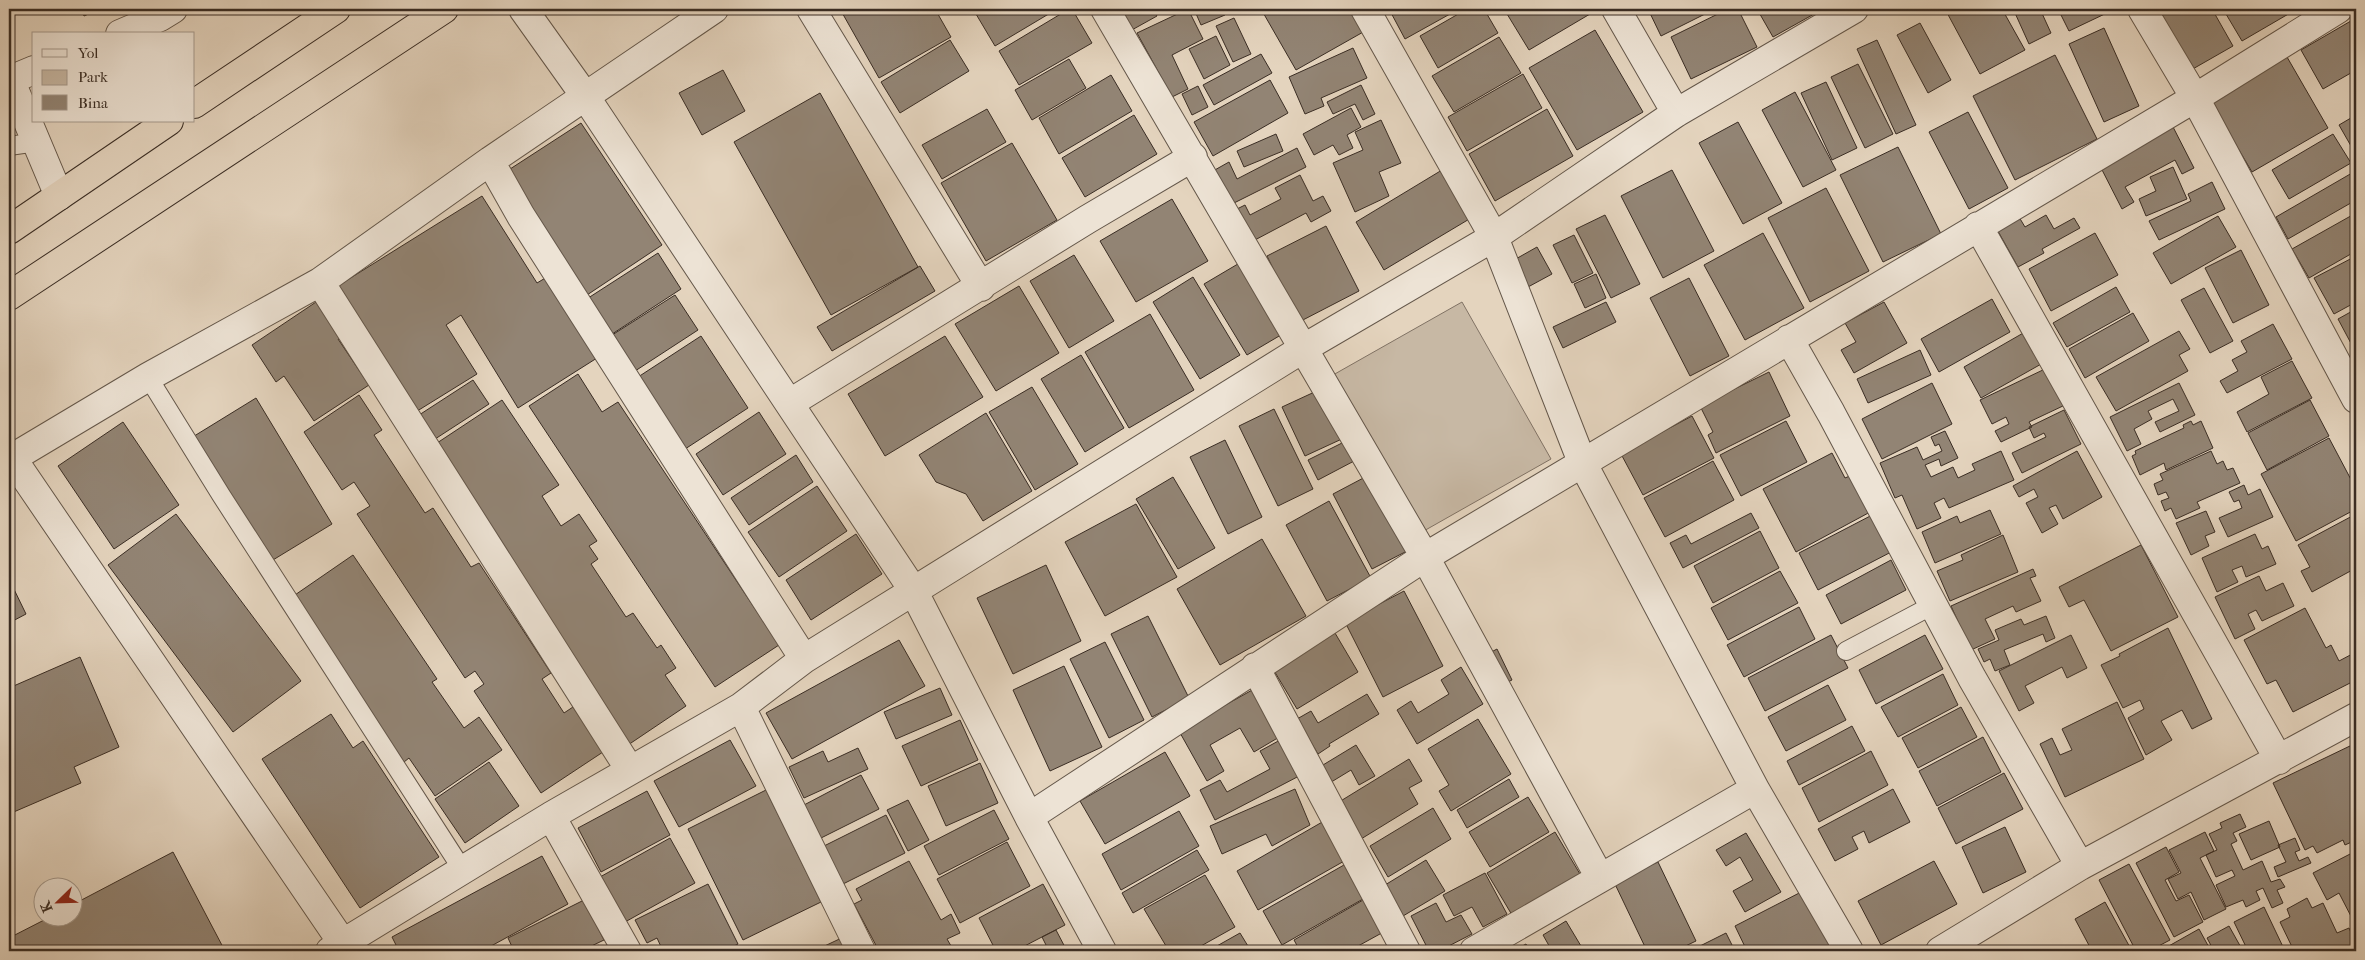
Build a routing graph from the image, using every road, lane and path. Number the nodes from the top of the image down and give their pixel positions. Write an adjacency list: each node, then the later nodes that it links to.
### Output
1 (335, 9): 17 (highway)
2 (444, 9): 30 (highway)
3 (523, 9): 15 (street)
4 (714, 9): 15 (street)
5 (811, 9): 29 (street)
6 (1105, 9): 22 (street)
7 (1365, 9): 27 (street)
8 (1616, 9): 18 (street)
9 (1854, 9): 18 (street)
10 (2142, 9): 16 (street)
11 (2338, 9): 16 (street)
12 (164, 17): 13 (street)
13 (125, 32)
14 (18, 76): 20 (street)
15 (585, 96): 23 (street); 35 (street)
16 (2195, 98): 25 (street); 34 (street)
17 (195, 101)
18 (1676, 113): 27 (street)
19 (168, 122): 24 (highway)
20 (36, 142): 21 (lane); 24 (street)
21 (9, 146)
22 (1193, 157): 29 (street); 32 (street)
23 (490, 161): 28 (street); 42 (street)
24 (59, 196): 26 (highway)
25 (1978, 226): 31 (street); 46 (street)
26 (9, 230)
27 (1494, 236): 32 (street); 37 (street)
28 (320, 282): 33 (street); 47 (street)
29 (981, 286): 35 (street)
30 (9, 296)
31 (1789, 340): 37 (street); 40 (street)
32 (1304, 348): 38 (street); 39 (street)
33 (148, 377): 36 (street); 52 (lane)
34 (2356, 398)
35 (790, 403): 39 (street)
36 (10, 459): 54 (street)
37 (1582, 462): 38 (street); 48 (street)
38 (1425, 557): 43 (street); 53 (street)
39 (913, 590): 42 (street); 50 (street)
40 (1933, 605): 41 (lane); 51 (street)
41 (1846, 651)
42 (804, 659): 44 (street)
43 (1255, 667): 50 (street); 58 (street)
44 (741, 707): 47 (street); 56 (street)
45 (2356, 717): 46 (street)
46 (2279, 760): 51 (street)
47 (630, 770): 49 (street)
48 (1755, 789): 53 (street); 60 (street)
49 (551, 816): 52 (street); 55 (street)
50 (1029, 817): 57 (street)
51 (2080, 866): 61 (street)
52 (462, 869): 54 (street)
53 (1600, 878): 59 (street)
54 (340, 949)
55 (627, 951)
56 (860, 951)
57 (1102, 951)
58 (1406, 951)
59 (1474, 951)
60 (1849, 951)
61 (1940, 951)

